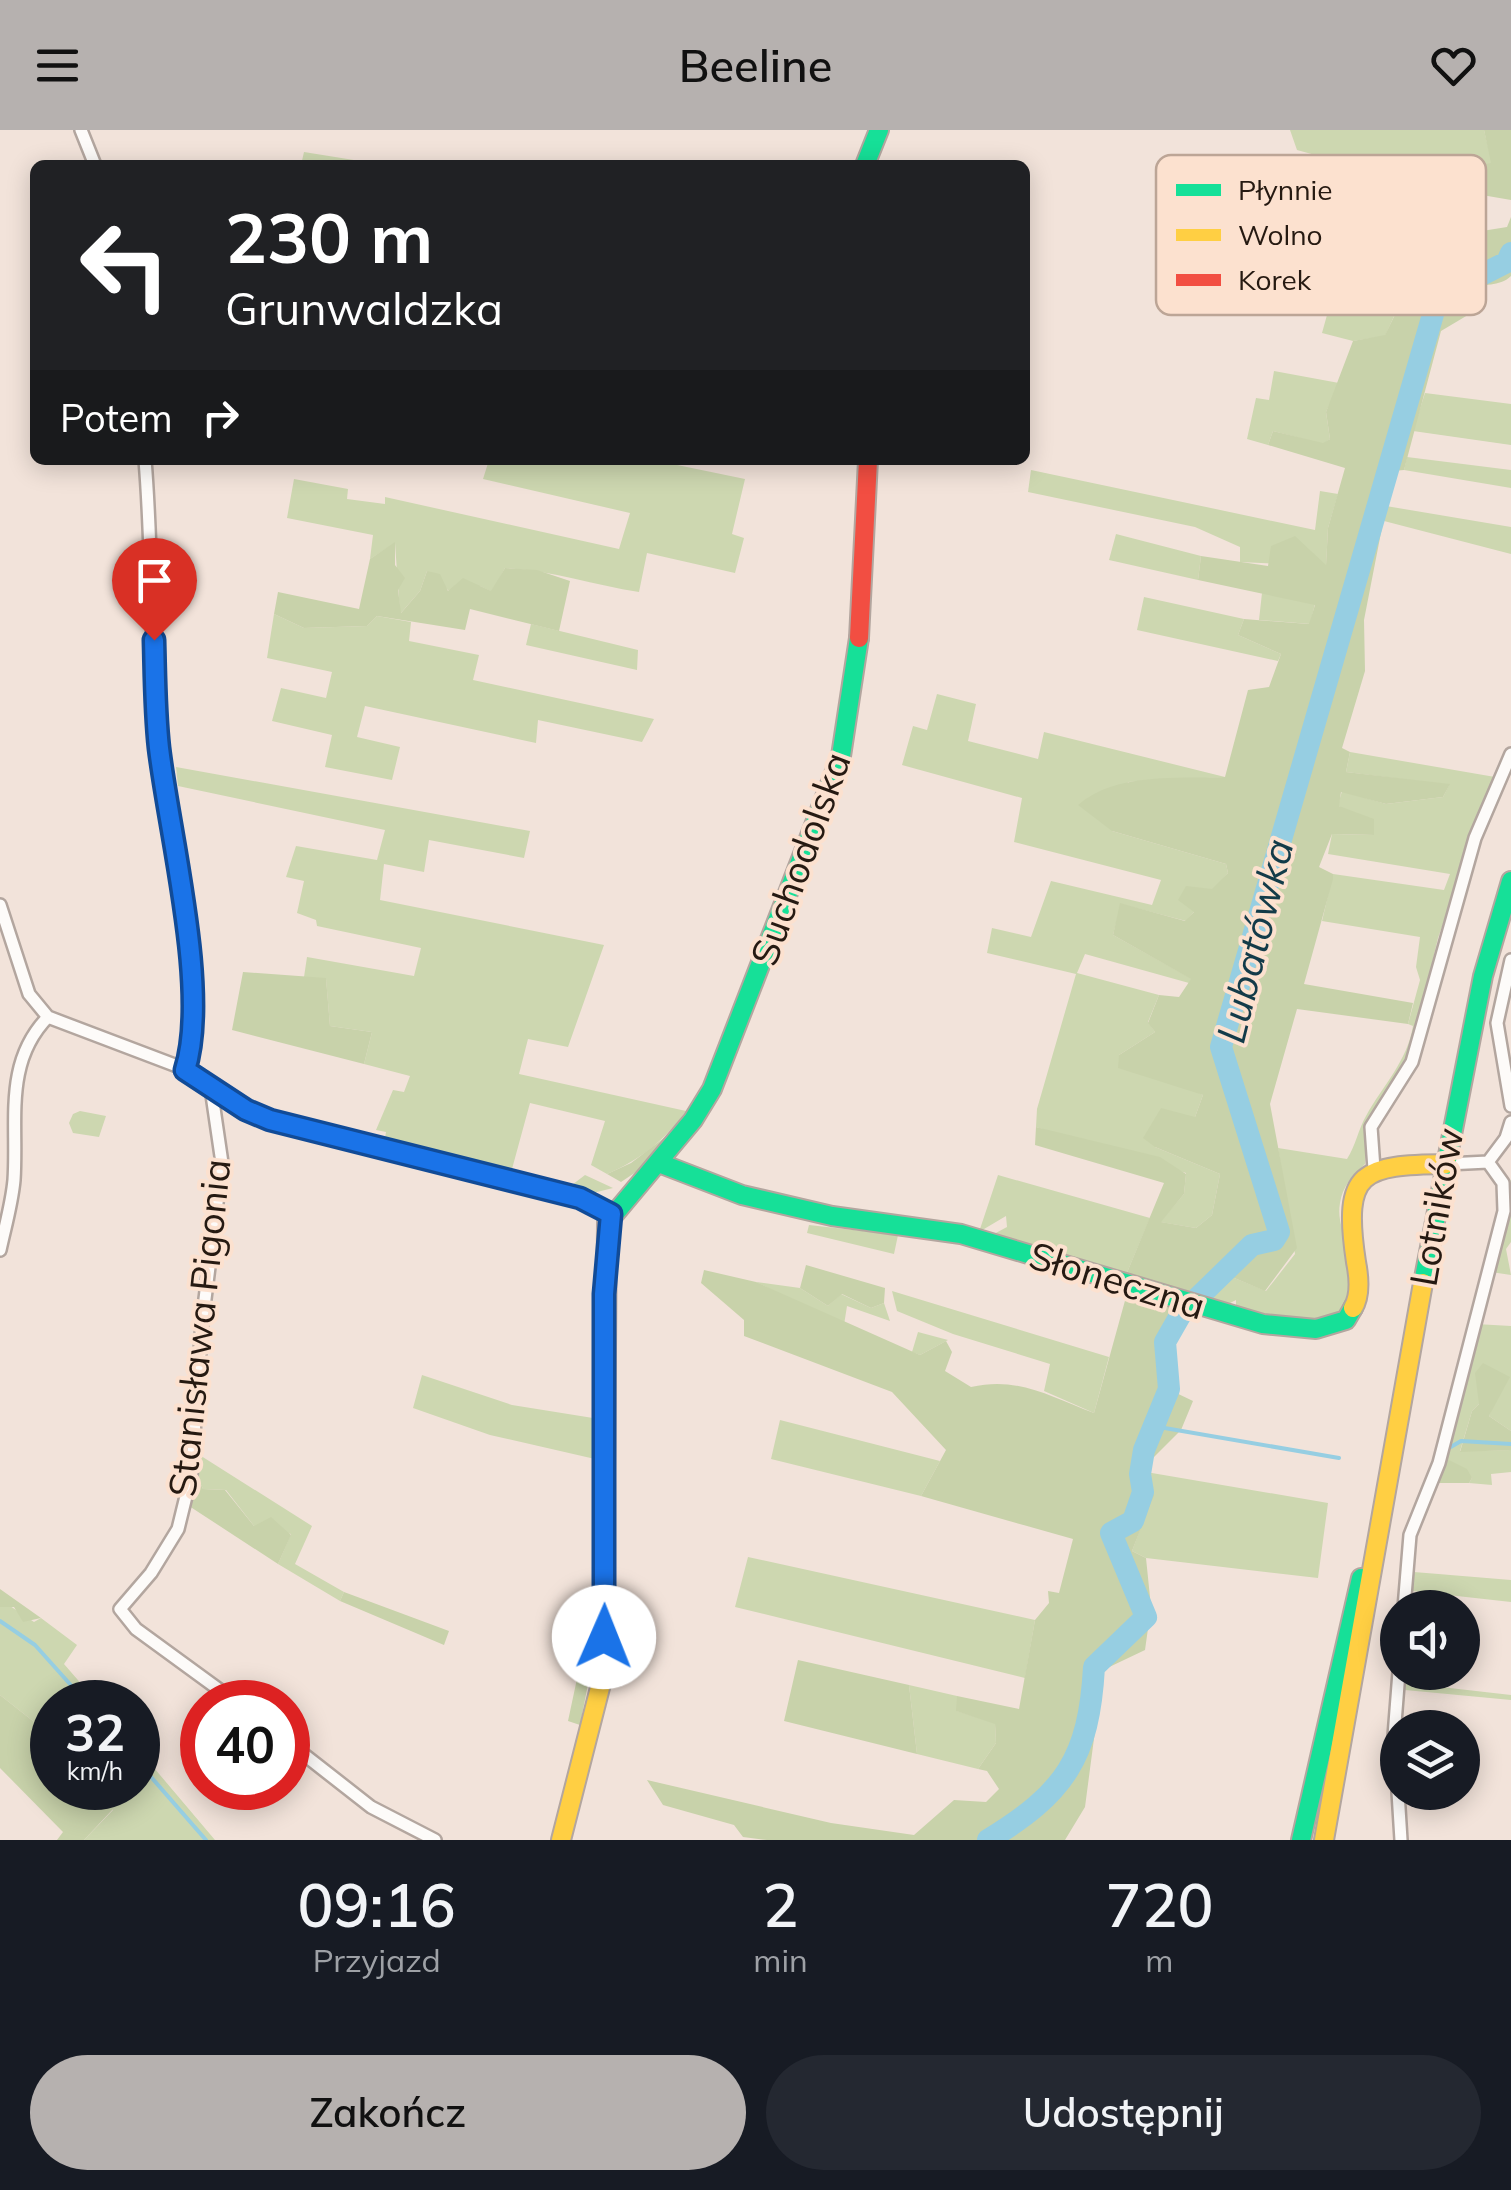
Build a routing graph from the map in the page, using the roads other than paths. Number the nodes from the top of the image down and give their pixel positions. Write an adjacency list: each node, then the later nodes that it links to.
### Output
1 (81, 130): 3 (street)
2 (879, 130): 4 (street)
3 (93, 160)
4 (867, 160)
5 (145, 465): 12 (street)
6 (868, 465): 17 (street, Suchodolska)
7 (1511, 754): 19 (street)
8 (1511, 881): 18 (street, Lotników)
9 (0, 905): 11 (street)
10 (1511, 960): 14 (street)
11 (48, 1017): 12 (street); 21 (street)
12 (185, 1070): 13 (street)
13 (211, 1088): 20 (street); 24 (street, Stanisława Pigonia)
14 (1511, 1106)
15 (1511, 1122): 16 (street)
16 (1488, 1162): 18 (street); 23 (street)
17 (659, 1163): 19 (street, Słoneczna); 20 (street, Suchodolska)
18 (1447, 1164): 19 (street); 22 (street, Lotników)
19 (1374, 1169)
20 (611, 1214): 28 (street)
21 (0, 1250)
22 (1376, 1535): 29 (street, Lotników); 30 (street, Lotników)
23 (1405, 1590)
24 (206, 1680)
25 (310, 1759): 27 (street)
26 (1399, 1810): 31 (street)
27 (435, 1840)
28 (561, 1840)
29 (1301, 1840)
30 (1324, 1840)
31 (1401, 1840)

